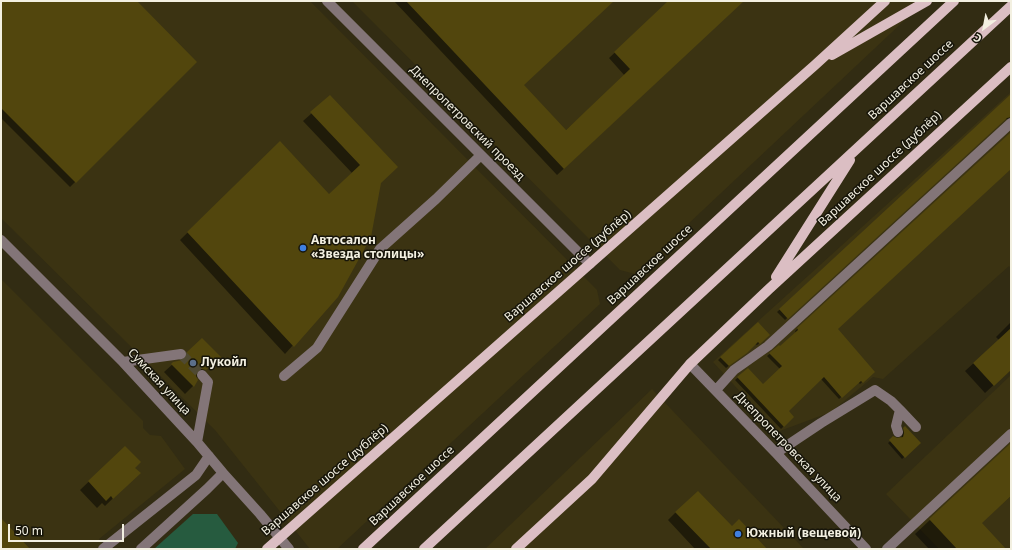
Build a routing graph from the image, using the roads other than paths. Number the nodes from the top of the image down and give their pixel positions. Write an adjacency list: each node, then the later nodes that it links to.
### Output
1 (327, 1): 10 (street, Днепропетровский проезд)
2 (885, 1): 6 (main road, Варшавское шоссе (дублёр))
3 (927, 1): 6 (main road)
4 (954, 1): 33 (main road, Варшавское шоссе)
5 (1011, 6): 9 (main road, Варшавское шоссе)
6 (815, 65): 12 (main road, Варшавское шоссе (дублёр))
7 (1011, 67): 13 (main road, Варшавское шоссе (дублёр))
8 (1011, 123): 19 (street)
9 (857, 148): 13 (main road); 34 (main road, Варшавское шоссе)
10 (481, 155): 12 (street, Днепропетровский проезд); 18 (street)
11 (1, 240): 15 (street, Сумская улица)
12 (590, 264): 28 (main road, Варшавское шоссе (дублёр))
13 (769, 289): 16 (main road, Варшавское шоссе (дублёр))
14 (181, 354): 15 (street)
15 (123, 362): 24 (street, Сумская улица)
16 (690, 364): 19 (street, Днепропетровская улица); 35 (main road, Варшавское шоссе (дублёр))
17 (202, 375): 24 (street)
18 (284, 376)
19 (716, 390): 25 (street, Днепропетровская улица)
20 (900, 410): 21 (street); 22 (street); 25 (street)
21 (916, 427)
22 (898, 432)
23 (1011, 434): 37 (street)
24 (197, 442): 26 (street, Сумская улица)
25 (776, 453): 36 (street, Днепропетровская улица)
26 (209, 456): 27 (street, Сумская улица); 29 (street)
27 (223, 473): 28 (street, Сумская улица); 30 (street)
28 (280, 537): 31 (main road, Варшавское шоссе (дублёр)); 32 (street, Сумская улица)
29 (104, 549)
30 (141, 549)
31 (267, 549)
32 (289, 549)
33 (363, 549)
34 (424, 549)
35 (516, 549)
36 (866, 549)
37 (887, 549)

